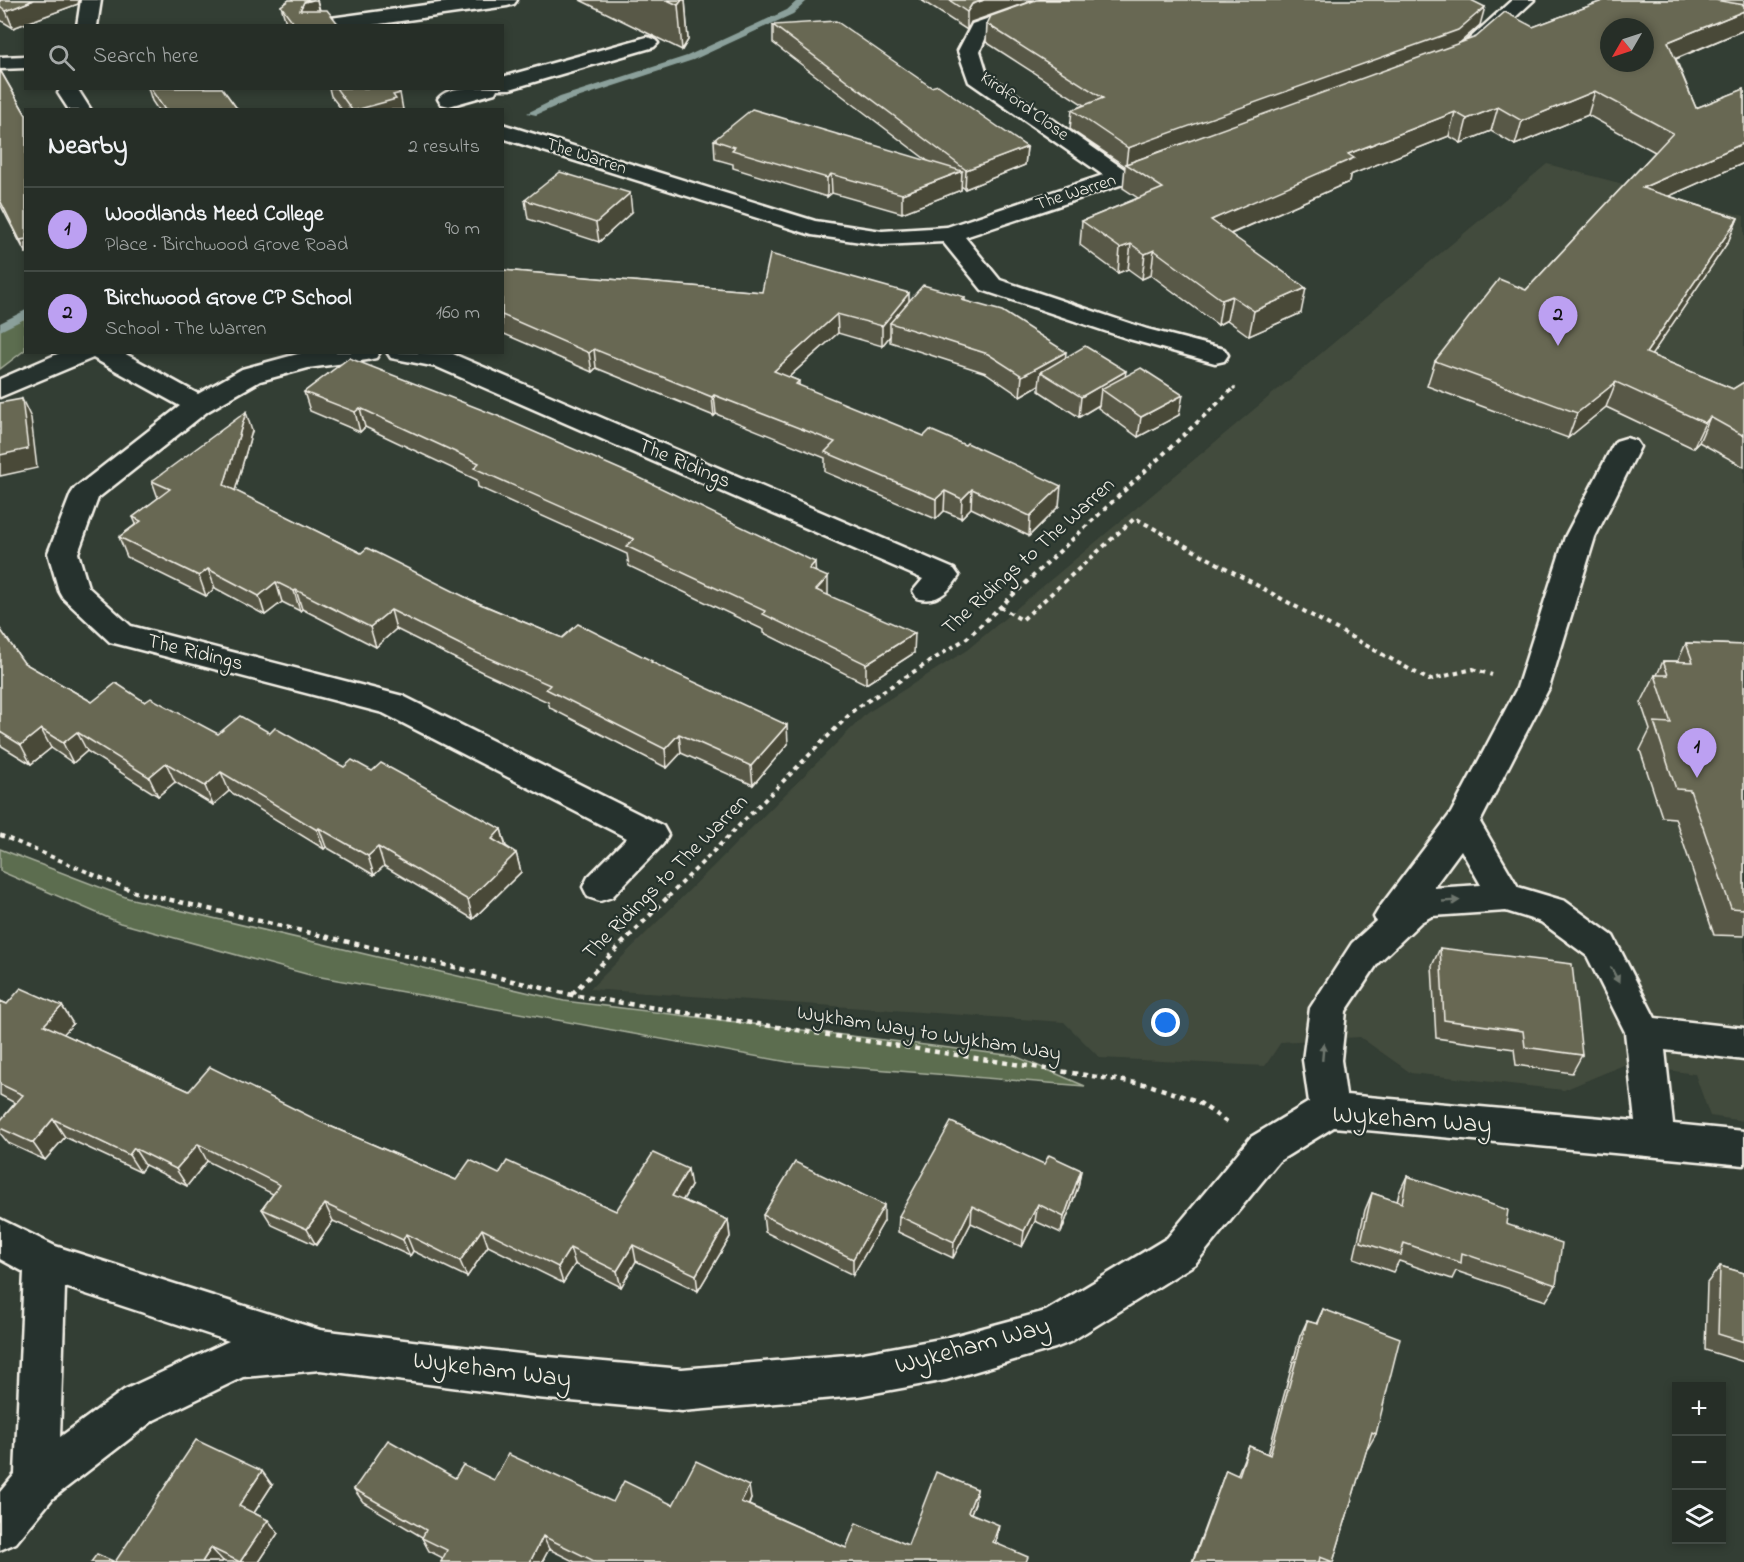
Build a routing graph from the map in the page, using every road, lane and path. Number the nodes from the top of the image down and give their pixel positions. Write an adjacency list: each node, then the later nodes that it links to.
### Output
1 (92, 0): 6 (street)
2 (507, 0): 5 (street)
3 (1061, 0): 17 (street, Kirdford Close)
4 (1524, 0): 9 (street)
5 (422, 18): 7 (street)
6 (87, 24)
7 (342, 24)
8 (646, 43): 12 (street)
9 (1462, 54)
10 (24, 62): 11 (street)
11 (0, 63)
12 (504, 83)
13 (480, 90): 14 (street)
14 (449, 99)
15 (504, 132): 18 (street, The Warren)
16 (1188, 154): 17 (street, The Warren)
17 (1122, 178): 18 (street, The Warren)
18 (950, 234): 23 (street)
19 (80, 354): 24 (street)
20 (106, 354): 25 (street)
21 (352, 354): 25 (street, The Ridings)
22 (411, 354): 27 (street, The Ridings)
23 (1215, 355): 28 (path, The Ridings to The Warren)
24 (0, 389)
25 (198, 405): 32 (street, The Ridings)
26 (1626, 447): 29 (street)
27 (928, 591)
28 (1000, 607): 29 (path); 35 (path, The Ridings to The Warren)
29 (1533, 688): 30 (street)
30 (1463, 822): 33 (street); 34 (street)
31 (0, 835): 35 (path, Wykham Way to Wykham Way)
32 (600, 887)
33 (1506, 897): 34 (street, one-way to 33); 36 (street, one-way to 36)
34 (1365, 953): 38 (street, one-way to 34)
35 (572, 995): 41 (path, Wykham Way to Wykham Way)
36 (1644, 1032): 37 (street); 39 (street)
37 (1744, 1044)
38 (1329, 1110): 39 (street, Wykeham Way); 41 (street, Wykeham Way)
39 (1656, 1141): 40 (street, Wykeham Way)
40 (1744, 1148)
41 (1265, 1149): 44 (street, Wykeham Way)
42 (0, 1238): 43 (street, Wykeham Way)
43 (45, 1262): 44 (street, Wykeham Way); 45 (street)
44 (320, 1350): 45 (street, Wykeham Way)
45 (38, 1482): 46 (street, Wykeham Way)
46 (0, 1527)

